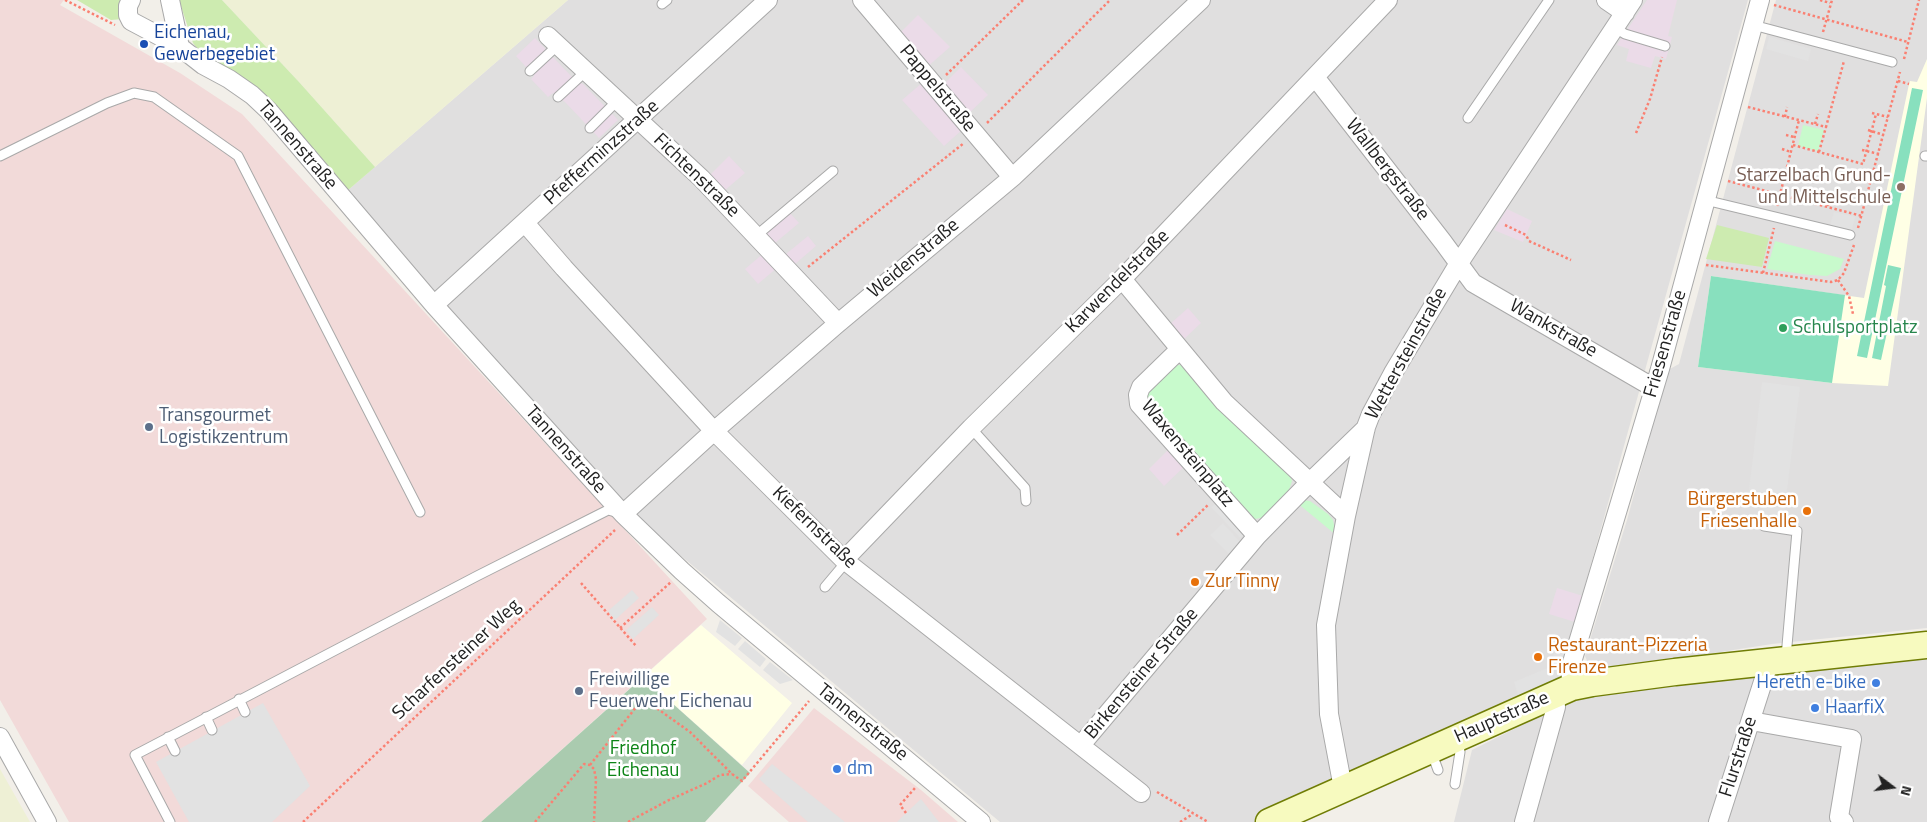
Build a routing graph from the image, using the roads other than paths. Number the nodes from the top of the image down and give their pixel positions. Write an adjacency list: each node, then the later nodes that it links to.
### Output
1 (131, 0): 15 (street, Tannenstraße)
2 (170, 0): 15 (street)
3 (768, 0): 23 (street, Pfefferminzstraße)
4 (862, 0): 27 (street, Pappelstraße)
5 (1201, 0): 27 (street, Weidenstraße)
6 (1388, 0): 19 (street, Karwendelstraße)
7 (1549, 0): 22 (lane)
8 (1606, 0): 10 (street)
9 (1759, 0): 11 (street, Friesenstraße)
10 (1629, 7): 12 (street, Wettersteinstraße)
11 (1753, 25): 16 (lane); 28 (street, Friesenstraße)
12 (1615, 28): 14 (lane); 32 (street, Wettersteinstraße)
13 (553, 40): 17 (lane); 18 (street, Fichtenstraße)
14 (1665, 46)
15 (180, 47): 34 (street, Tannenstraße)
16 (1892, 62)
17 (530, 71)
18 (585, 72): 20 (lane); 21 (street, Fichtenstraße)
19 (1315, 77): 32 (street, Wallbergstraße); 33 (street, Karwendelstraße)
20 (558, 96)
21 (617, 101): 23 (street, Fichtenstraße); 24 (lane)
22 (1468, 118)
23 (638, 120): 29 (street, Pfefferminzstraße); 30 (street, Fichtenstraße)
24 (590, 128)
25 (0, 156): 43 (lane)
26 (833, 171): 30 (lane)
27 (1012, 177): 35 (street, Weidenstraße)
28 (1705, 200): 31 (lane); 37 (street, Friesenstraße)
29 (525, 223): 34 (street, Pfefferminzstraße); 40 (street, Kiefernstraße)
30 (757, 235): 35 (street, Fichtenstraße)
31 (1854, 236)
32 (1459, 263): 37 (street, Wankstraße); 38 (street, Wettersteinstraße)
33 (1122, 279): 36 (street); 39 (street, Karwendelstraße)
34 (434, 304): 44 (street, Tannenstraße)
35 (838, 323): 40 (street, Weidenstraße)
36 (1179, 350): 41 (street); 47 (street, Waxensteinplatz)
37 (1654, 388): 52 (street, Friesenstraße)
38 (1366, 427): 41 (street, Birkensteiner Straße); 45 (street, Wettersteinstraße)
39 (971, 428): 42 (lane); 48 (street, Karwendelstraße)
40 (714, 431): 44 (street, Weidenstraße); 48 (street, Kiefernstraße)
41 (1310, 482): 45 (street); 47 (street, Birkensteiner Straße)
42 (1026, 501)
43 (420, 512)
44 (624, 514): 53 (lane); 69 (street, Tannenstraße)
45 (1346, 516): 64 (street, Wettersteinstraße)
46 (1764, 526): 51 (lane)
47 (1258, 536): 61 (street, Birkensteiner Straße)
48 (844, 560): 49 (lane); 61 (street, Kiefernstraße)
49 (825, 587)
50 (1927, 644): 51 (main road, Hauptstraße)
51 (1777, 662): 52 (main road, Hauptstraße); 56 (street, Flurstraße)
52 (1564, 691): 60 (main road, Hauptstraße); 70 (street, Friesenstraße)
53 (239, 699): 54 (lane); 55 (lane)
54 (246, 712)
55 (206, 716): 57 (lane); 59 (lane)
56 (1751, 720): 71 (street, Flurstraße); 72 (street)
57 (212, 730)
58 (0, 737): 67 (street)
59 (168, 737): 62 (lane); 68 (lane)
60 (1458, 737): 63 (lane); 64 (main road, Hauptstraße)
61 (1081, 745): 65 (street, Kiefernstraße)
62 (175, 751)
63 (1455, 784)
64 (1344, 788): 66 (main road, Hauptstraße)
65 (1141, 793)
66 (1272, 821)
67 (47, 822)
68 (170, 822)
69 (981, 822)
70 (1524, 822)
71 (1718, 822)
72 (1844, 822)

